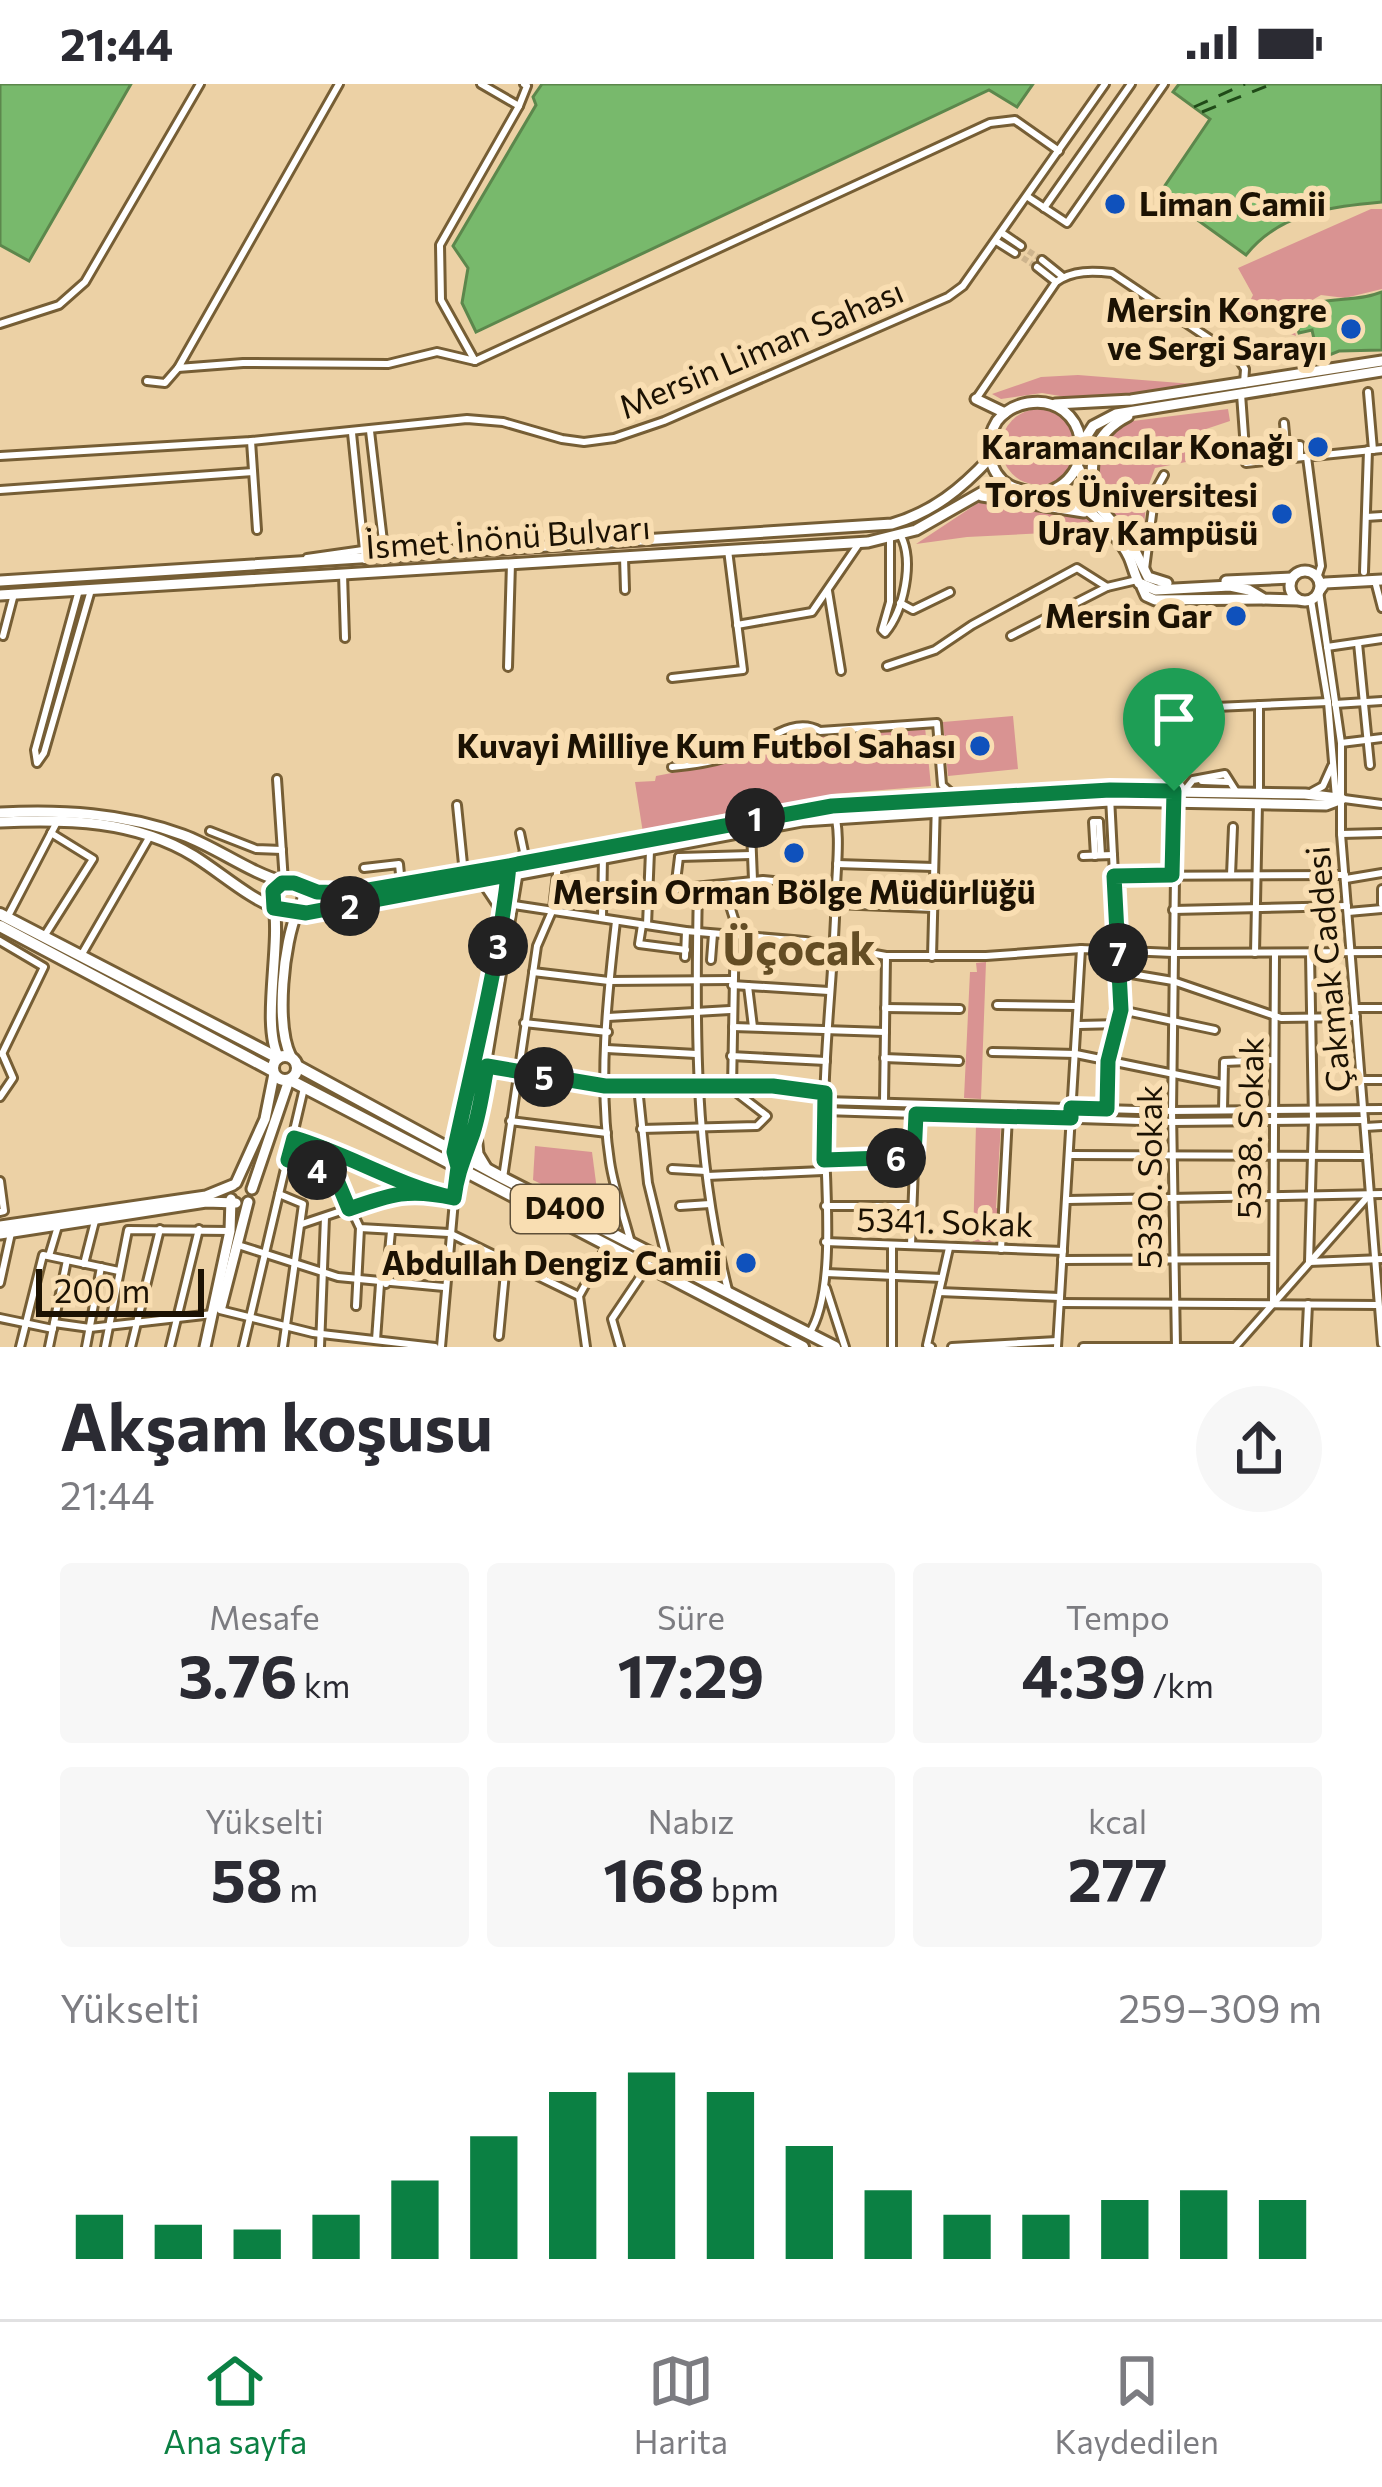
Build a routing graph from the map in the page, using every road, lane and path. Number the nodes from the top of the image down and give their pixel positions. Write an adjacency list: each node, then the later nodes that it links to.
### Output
1 (200, 84): 16 (street)
2 (339, 84): 19 (street)
3 (481, 84): 8 (street)
4 (524, 84): 8 (street)
5 (1105, 84): 9 (street, Mersin Liman Sahası)
6 (1131, 84): 11 (street)
7 (1164, 84): 11 (street)
8 (519, 106): 17 (street)
9 (1060, 152): 10 (street, Mersin Liman Sahası); 17 (street)
10 (1028, 197): 11 (street); 12 (street, Mersin Liman Sahası)
11 (1044, 208)
12 (1002, 232): 13 (street, Mersin Liman Sahası); 13 (street)
13 (996, 241): 29 (street, Mersin Liman Sahası)
14 (1040, 264): 15 (street)
15 (1060, 279): 22 (street); 24 (street)
16 (0, 324)
17 (475, 361): 19 (street)
18 (1382, 361): 22 (main road)
19 (178, 368): 21 (street)
20 (1382, 370): 22 (main road)
21 (146, 381)
22 (1242, 389): 25 (main road); 26 (main road); 35 (street)
23 (1368, 392): 33 (street)
24 (976, 399): 27 (main road)
25 (1048, 404): 27 (main road); 32 (main road)
26 (1137, 410): 32 (main road); 44 (main road)
27 (1004, 413): 36 (main road)
28 (1284, 423): 35 (street)
29 (370, 431): 30 (street, Mersin Liman Sahası); 52 (street)
30 (352, 433): 31 (street, Mersin Liman Sahası); 55 (street)
31 (251, 441): 34 (street, Mersin Liman Sahası); 38 (street)
32 (1082, 443): 37 (main road)
33 (1374, 450): 35 (street); 46 (street)
34 (0, 456)
35 (1304, 456): 63 (street)
36 (990, 458): 40 (main road); 53 (main road, İsmet İnönü Bulvarı)
37 (1081, 458): 42 (main road); 44 (main road)
38 (253, 472): 41 (street); 48 (street)
39 (1163, 476): 47 (street)
40 (1007, 485): 42 (main road); 43 (main road, İsmet İnönü Bulvarı)
41 (0, 490)
42 (1041, 494): 44 (main road)
43 (976, 496): 44 (main road); 50 (main road, İsmet İnönü Bulvarı)
44 (1099, 515): 49 (main road); 61 (main road)
45 (1382, 516): 46 (street)
46 (1366, 518): 59 (street)
47 (1150, 526): 49 (street); 61 (street)
48 (257, 530)
49 (1121, 533): 61 (main road)
50 (895, 537): 51 (main road, İsmet İnönü Bulvarı); 75 (street); 75 (street)
51 (860, 542): 54 (main road, İsmet İnönü Bulvarı); 67 (street)
52 (382, 543): 53 (street); 57 (street)
53 (595, 543): 57 (main road, İsmet İnönü Bulvarı)
54 (728, 550): 56 (main road, İsmet İnönü Bulvarı); 79 (street)
55 (364, 555): 57 (main road, İsmet İnönü Bulvarı); 65 (main road, İsmet İnönü Bulvarı)
56 (623, 556): 58 (main road, İsmet İnönü Bulvarı); 69 (street)
57 (385, 559)
58 (511, 563): 60 (main road, İsmet İnönü Bulvarı); 87 (street)
59 (1364, 572)
60 (343, 574): 68 (main road, İsmet İnönü Bulvarı); 82 (street)
61 (1141, 578): 62 (main road); 66 (street); 73 (main road)
62 (1292, 578): 63 (main road); 73 (main road)
63 (1317, 578): 73 (main road)
64 (1379, 580): 73 (main road); 74 (street)
65 (0, 581)
66 (1107, 587): 81 (street); 86 (street)
67 (829, 588): 79 (street); 88 (street)
68 (85, 590): 68 (street); 71 (main road, İsmet İnönü Bulvarı)
69 (625, 590)
70 (950, 592): 77 (street)
71 (14, 594): 72 (main road, İsmet İnönü Bulvarı); 80 (street)
72 (0, 595)
73 (1310, 597): 85 (street, Çakmak Caddesi); 91 (street, Çakmak Caddesi)
74 (1379, 597): 76 (street)
75 (895, 603): 77 (street)
76 (1382, 608)
77 (913, 610): 78 (street)
78 (909, 620)
79 (736, 625): 89 (street)
80 (3, 636)
81 (1010, 636)
82 (345, 638)
83 (1382, 639): 84 (street)
84 (1358, 643): 85 (street); 92 (street)
85 (1327, 647): 91 (street, Çakmak Caddesi)
86 (887, 666)
87 (508, 667)
88 (841, 670)
89 (673, 678)
90 (1382, 701): 92 (street)
91 (1332, 703): 92 (street); 93 (street); 96 (street, Çakmak Caddesi); 97 (street, Çakmak Caddesi)
92 (1364, 703): 95 (street)
93 (1259, 705): 103 (street, 5330. Sokak); 108 (street)
94 (1382, 738): 95 (street)
95 (1367, 740): 96 (street); 98 (street)
96 (1340, 743): 106 (street, Çakmak Caddesi)
97 (1334, 763): 104 (street); 106 (street, Çakmak Caddesi)
98 (1370, 765)
99 (672, 767): 101 (street)
100 (277, 779): 126 (street)
101 (942, 784): 107 (street); 109 (street)
102 (1237, 793): 103 (main road); 103 (street); 108 (main road)
103 (1178, 794): 105 (main road); 108 (main road); 140 (street, 5330. Sokak)
104 (1305, 794): 106 (main road); 108 (main road)
105 (1110, 796): 107 (main road); 109 (main road); 128 (street)
106 (1338, 797): 108 (main road); 110 (street); 122 (street, Çakmak Caddesi)
107 (957, 799): 109 (main road)
108 (1258, 799): 142 (street)
109 (934, 804): 112 (main road); 114 (main road); 134 (street)
110 (1382, 804)
111 (457, 805): 139 (street)
112 (832, 806): 114 (street); 136 (main road)
113 (0, 817): 115 (main road); 147 (main road)
114 (837, 819): 117 (main road); 132 (street)
115 (58, 820): 120 (street); 123 (main road)
116 (1233, 827): 141 (street)
117 (752, 830): 124 (main road); 127 (street)
118 (210, 831): 126 (street)
119 (520, 832): 136 (street)
120 (51, 833): 165 (street); 172 (street)
121 (1382, 833): 122 (street)
122 (1341, 834): 144 (street, Çakmak Caddesi)
123 (150, 836): 159 (main road); 184 (street)
124 (681, 842): 125 (main road); 131 (street)
125 (650, 847): 129 (main road); 167 (street)
126 (282, 850): 147 (street)
127 (751, 855): 131 (street); 146 (street)
128 (1113, 855): 130 (street); 143 (street)
129 (603, 856): 133 (main road); 164 (street)
130 (1083, 856)
131 (679, 857): 152 (street)
132 (837, 864): 134 (street); 151 (street)
133 (558, 865): 137 (main road); 160 (street)
134 (934, 867): 157 (street)
135 (364, 868): 149 (street)
136 (514, 869): 137 (main road); 139 (main road); 145 (main road); 154 (main road); 163 (main road)
137 (536, 869): 154 (main road)
138 (1382, 873): 144 (street)
139 (464, 874): 149 (main road)
140 (1172, 875): 141 (street); 143 (street); 162 (street, 5330. Sokak)
141 (1231, 875): 142 (street)
142 (1256, 875): 144 (street); 158 (street)
143 (1114, 876): 176 (street)
144 (1346, 877): 161 (street, Çakmak Caddesi)
145 (482, 880): 159 (main road); 163 (main road)
146 (753, 880): 150 (street); 151 (street)
147 (284, 882): 148 (main road); 159 (main road)
148 (298, 885): 149 (main road); 159 (main road)
149 (401, 885)
150 (724, 886): 152 (street); 171 (street)
151 (836, 887): 155 (street)
152 (698, 888): 169 (street)
153 (1382, 889): 156 (street)
154 (514, 903): 160 (street); 221 (main road)
155 (836, 904): 157 (street); 174 (street)
156 (1382, 907): 161 (street)
157 (933, 908): 185 (street)
158 (1256, 908): 161 (street); 162 (street); 180 (street)
159 (286, 909): 214 (main road); 232 (main road)
160 (553, 909): 164 (street); 187 (street)
161 (1347, 909): 177 (street, Çakmak Caddesi)
162 (1172, 910): 179 (street, 5330. Sokak)
163 (502, 912): 218 (main road)
164 (602, 917): 166 (street)
165 (2, 919): 172 (highway, D400); 232 (highway, D400)
166 (616, 921): 167 (street); 191 (street)
167 (645, 925): 168 (street); 168 (street)
168 (686, 931): 169 (street)
169 (697, 932): 170 (street); 189 (street)
170 (713, 934): 171 (street); 186 (street)
171 (736, 935): 174 (street); 192 (street)
172 (44, 938): 184 (highway, D400)
173 (0, 942): 223 (street)
174 (834, 947): 183 (street); 194 (street)
175 (1081, 949): 176 (street); 185 (street); 196 (street)
176 (1118, 950): 179 (street); 188 (street)
177 (1353, 952): 178 (street); 182 (street); 203 (street, Çakmak Caddesi)
178 (1382, 952)
179 (1173, 953): 180 (street); 190 (street, 5330. Sokak)
180 (1255, 953): 181 (street)
181 (1275, 953): 182 (street); 204 (street, 5338. Sokak)
182 (1310, 953): 206 (street)
183 (886, 956): 185 (street); 197 (street)
184 (80, 957): 219 (highway, D400)
185 (932, 957)
186 (711, 960)
187 (533, 972): 191 (street); 208 (street)
188 (1119, 972): 190 (street); 201 (street)
189 (694, 979): 191 (street); 192 (street); 202 (street)
190 (1173, 980): 204 (street); 207 (street, 5330. Sokak)
191 (609, 982): 205 (street)
192 (732, 983): 193 (street); 200 (street)
193 (748, 986): 194 (street); 212 (street)
194 (829, 991): 213 (street)
195 (997, 1005): 196 (street)
196 (1078, 1006): 210 (street)
197 (886, 1008): 199 (street); 217 (street)
198 (1382, 1008): 203 (street)
199 (960, 1009)
200 (731, 1010): 202 (street); 211 (street)
201 (1121, 1010): 207 (street); 209 (street)
202 (695, 1012): 205 (street); 224 (street)
203 (1356, 1012): 206 (street); 237 (street, Çakmak Caddesi)
204 (1276, 1014): 206 (street); 228 (street, 5338. Sokak)
205 (608, 1017): 216 (street)
206 (1311, 1018): 251 (street)
207 (1173, 1022): 215 (street); 235 (street, 5330. Sokak)
208 (524, 1023): 216 (street); 234 (street)
209 (1120, 1024): 210 (street); 231 (street)
210 (1078, 1025): 225 (street)
211 (731, 1027): 212 (street); 226 (street)
212 (753, 1027): 213 (street)
213 (827, 1029): 217 (street); 229 (street)
214 (272, 1030): 219 (main road); 232 (main road)
215 (1215, 1030)
216 (608, 1032): 220 (street)
217 (885, 1032): 227 (street)
218 (480, 1041): 221 (main road); 257 (main road)
219 (248, 1043): 232 (highway, D400)
220 (607, 1049): 224 (street); 240 (street)
221 (490, 1050): 233 (main road)
222 (992, 1052): 225 (street)
223 (1, 1054): 245 (street)
224 (697, 1054): 243 (street)
225 (1076, 1054): 231 (street); 248 (street)
226 (731, 1056): 229 (street); 244 (street)
227 (884, 1058): 230 (street); 247 (street)
228 (1274, 1060): 239 (street); 256 (street, 5338. Sokak)
229 (826, 1061): 246 (street)
230 (959, 1061)
231 (1108, 1061): 235 (street); 249 (street)
232 (282, 1064): 236 (highway); 272 (highway, D400); 288 (main road)
233 (487, 1066): 234 (street); 261 (main road)
234 (516, 1072): 240 (street); 263 (street)
235 (1174, 1074): 239 (street); 254 (street, 5330. Sokak)
236 (290, 1080): 241 (highway, D400); 289 (main road)
237 (1361, 1080): 238 (street); 252 (street, Çakmak Caddesi)
238 (1382, 1080)
239 (1223, 1084): 255 (street)
240 (605, 1086): 242 (street); 270 (street)
241 (305, 1087): 271 (street); 278 (highway, D400)
242 (638, 1088): 243 (street); 269 (street)
243 (698, 1089): 244 (street); 268 (street)
244 (732, 1089): 246 (street); 268 (street)
245 (0, 1097)
246 (824, 1097): 247 (street); 253 (street)
247 (884, 1102): 248 (street)
248 (1071, 1108): 249 (street); 260 (street)
249 (1107, 1109): 254 (street)
250 (1382, 1109): 252 (street)
251 (1312, 1110): 252 (street); 256 (street); 262 (street)
252 (1364, 1110): 266 (street, Çakmak Caddesi)
253 (824, 1111): 258 (street); 281 (street)
254 (1172, 1111): 255 (street); 265 (street, 5330. Sokak)
255 (1223, 1111): 256 (street)
256 (1274, 1111): 264 (street, 5338. Sokak)
257 (463, 1114): 272 (main road); 278 (main road)
258 (916, 1114): 259 (street); 276 (street)
259 (1007, 1116): 260 (street); 324 (street)
260 (1071, 1118): 265 (street); 273 (street)
261 (476, 1120): 278 (main road); 282 (main road)
262 (1313, 1120): 264 (street); 266 (street); 274 (street)
263 (509, 1121): 270 (street); 286 (street)
264 (1273, 1121): 265 (street); 277 (street, 5338. Sokak)
265 (1172, 1122): 279 (street, 5330. Sokak)
266 (1365, 1123): 267 (street); 275 (street, Çakmak Caddesi)
267 (1382, 1126)
268 (701, 1128): 269 (street); 285 (street)
269 (641, 1129): 333 (street)
270 (607, 1133): 318 (street)
271 (294, 1138): 280 (street); 290 (street)
272 (430, 1140): 278 (highway, D400)
273 (1069, 1155): 279 (street); 297 (street)
274 (1313, 1156): 275 (street); 277 (street); 294 (street)
275 (1367, 1156): 292 (street, Çakmak Caddesi)
276 (914, 1157): 281 (street); 303 (street)
277 (1272, 1157): 279 (street); 296 (street, 5338. Sokak)
278 (458, 1158): 282 (highway, D400); 295 (street); 322 (highway, D400)
279 (1173, 1158): 298 (street, 5330. Sokak)
280 (288, 1160): 291 (street); 304 (street)
281 (824, 1160): 284 (street)
282 (487, 1169): 286 (highway, D400)
283 (672, 1169): 285 (street)
284 (824, 1171): 285 (street); 302 (street)
285 (706, 1173): 300 (street)
286 (503, 1178): 318 (highway, D400)
287 (0, 1180): 305 (street)
288 (235, 1184): 289 (main road); 299 (main road); 313 (main road)
289 (252, 1189): 299 (main road)
290 (418, 1190): 295 (street); 304 (street)
291 (279, 1194): 308 (street); 325 (street)
292 (1370, 1194): 293 (street); 294 (street); 329 (street, Çakmak Caddesi); 334 (street)
293 (1382, 1194)
294 (1312, 1196): 296 (street); 334 (street)
295 (454, 1198): 316 (street)
296 (1271, 1198): 298 (street); 328 (street, 5338. Sokak)
297 (1066, 1200): 298 (street); 327 (street)
298 (1174, 1200): 332 (street, 5330. Sokak)
299 (237, 1202): 307 (main road); 315 (main road); 319 (main road)
300 (710, 1204): 301 (street); 351 (street)
301 (680, 1206)
302 (824, 1206): 303 (street); 317 (street)
303 (912, 1206): 321 (street)
304 (349, 1209): 306 (street); 310 (street)
305 (2, 1211)
306 (325, 1217): 308 (street); 342 (street)
307 (95, 1221): 309 (main road); 336 (street)
308 (302, 1225): 335 (street)
309 (58, 1226): 313 (main road); 326 (street)
310 (360, 1228): 314 (street); 345 (street)
311 (160, 1229): 312 (street); 340 (street); 363 (street)
312 (199, 1229): 315 (street); 361 (street)
313 (4, 1231): 339 (street)
314 (391, 1231): 316 (street); 347 (street)
315 (230, 1232): 359 (main road)
316 (449, 1233): 331 (street); 349 (street)
317 (825, 1242): 320 (street, 5341. Sokak); 341 (street)
318 (631, 1243): 333 (highway, D400)
319 (235, 1244): 325 (street); 359 (main road)
320 (892, 1244): 321 (street, 5341. Sokak); 343 (street)
321 (910, 1245): 323 (street, 5341. Sokak)
322 (607, 1246): 338 (highway, D400); 352 (street)
323 (949, 1247): 324 (street, 5341. Sokak); 344 (street)
324 (1001, 1249): 327 (street, 5341. Sokak)
325 (267, 1254): 335 (street); 362 (street)
326 (46, 1256): 330 (street); 364 (street)
327 (1063, 1256): 332 (street, 5341. Sokak); 353 (street)
328 (1272, 1259): 332 (street, 5341. Sokak); 355 (street, 5338. Sokak)
329 (1379, 1259): 334 (street); 357 (street, Çakmak Caddesi)
330 (68, 1260): 336 (street); 365 (street)
331 (506, 1260): 352 (street); 371 (street)
332 (1174, 1260): 354 (street, 5330. Sokak)
333 (667, 1262): 351 (highway, D400)
334 (1309, 1262): 355 (street)
335 (296, 1263): 342 (street); 368 (street)
336 (84, 1264): 337 (street)
337 (101, 1267): 340 (street); 367 (street)
338 (647, 1267): 391 (street); 392 (highway, D400)
339 (2, 1270): 346 (street)
340 (118, 1270): 366 (street)
341 (825, 1273): 343 (street); 348 (street)
342 (323, 1274): 345 (street); 369 (street)
343 (891, 1276): 344 (street); 395 (street)
344 (942, 1278): 350 (street)
345 (355, 1280): 347 (street); 358 (street)
346 (0, 1283)
347 (383, 1283): 349 (street); 373 (street)
348 (825, 1285): 370 (street); 394 (street)
349 (444, 1287): 389 (street)
350 (939, 1292): 353 (street); 377 (street)
351 (729, 1293): 370 (highway, D400)
352 (579, 1296): 390 (street)
353 (1060, 1300): 354 (street); 375 (street)
354 (1175, 1304): 355 (street); 378 (street, 5330. Sokak)
355 (1273, 1304): 356 (street); 398 (street)
356 (1307, 1304): 357 (street); 399 (street)
357 (1381, 1305): 374 (street, Çakmak Caddesi)
358 (356, 1306)
359 (217, 1312): 361 (street); 362 (street); 385 (main road)
360 (0, 1318): 364 (street)
361 (177, 1318): 363 (street); 384 (street)
362 (251, 1318): 368 (street); 386 (street)
363 (136, 1323): 366 (street); 383 (street)
364 (26, 1324): 365 (street); 379 (street)
365 (53, 1326): 367 (street); 380 (street)
366 (109, 1326): 367 (street); 382 (street)
367 (90, 1328): 381 (street)
368 (286, 1328): 369 (street); 387 (street)
369 (320, 1334): 372 (street); 388 (street)
370 (809, 1334): 393 (highway, D400)
371 (499, 1336)
372 (353, 1342): 373 (street)
373 (381, 1343): 376 (street)
374 (1382, 1343)
375 (1057, 1344): 396 (street)
376 (414, 1346): 389 (street)
377 (929, 1346)
378 (1176, 1346): 397 (street); 398 (street)
379 (20, 1347)
380 (49, 1347)
381 (86, 1347)
382 (105, 1347)
383 (131, 1347)
384 (170, 1347)
385 (208, 1347)
386 (243, 1347)
387 (283, 1347)
388 (320, 1347)
389 (438, 1347)
390 (586, 1347)
391 (620, 1347)
392 (803, 1347)
393 (835, 1347)
394 (844, 1347)
395 (892, 1347)
396 (952, 1347)
397 (1083, 1347)
398 (1235, 1347)
399 (1306, 1347)

